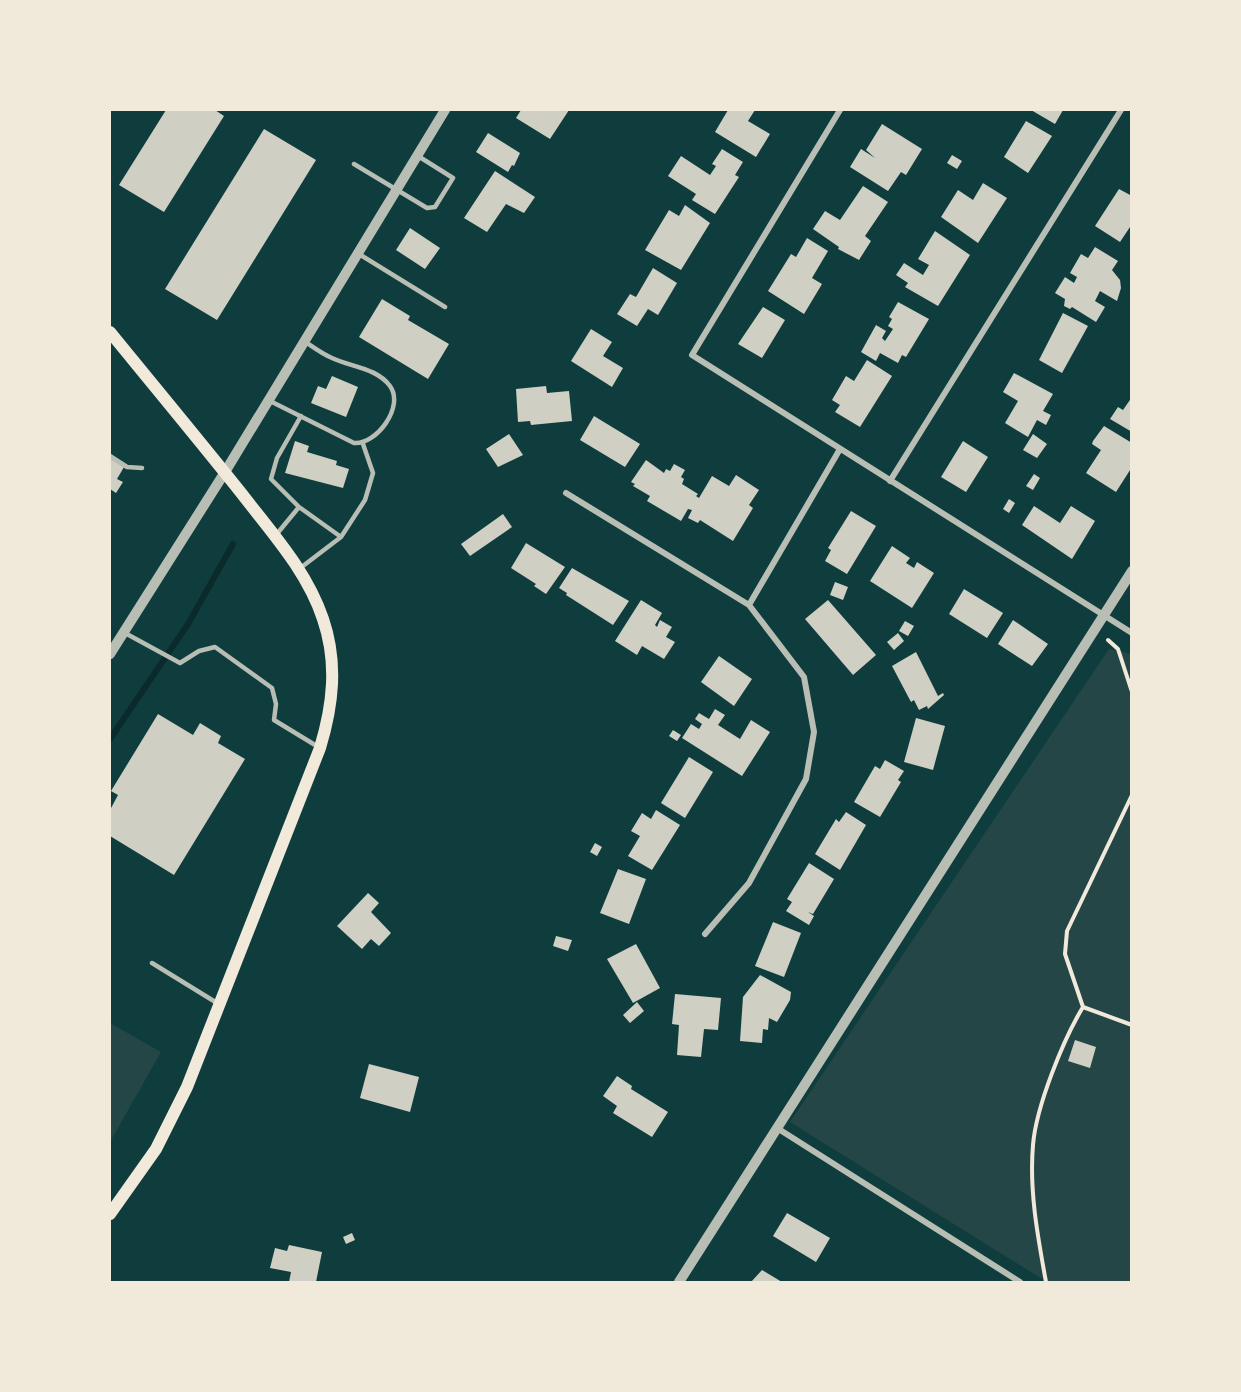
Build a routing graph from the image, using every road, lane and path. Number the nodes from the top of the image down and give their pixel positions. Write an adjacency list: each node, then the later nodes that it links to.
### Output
1 (445, 110): 4 (street)
2 (840, 110): 14 (street)
3 (1121, 110): 18 (street)
4 (417, 155): 6 (street); 6 (lane)
5 (354, 164): 6 (lane)
6 (396, 189): 7 (street)
7 (359, 254): 8 (lane); 10 (street)
8 (445, 307)
9 (110, 332): 17 (main road)
10 (304, 341): 11 (street); 13 (lane)
11 (267, 400): 12 (lane); 17 (street)
12 (301, 417): 13 (lane); 20 (lane)
13 (363, 444): 22 (lane)
14 (840, 449): 18 (street); 25 (street)
15 (110, 456): 16 (lane)
16 (142, 468)
17 (225, 472): 21 (main road); 27 (street)
18 (890, 481): 26 (street)
19 (566, 493): 25 (street)
20 (299, 507): 21 (lane); 22 (lane)
21 (275, 536): 23 (main road)
22 (341, 537): 23 (lane)
23 (299, 569): 32 (main road)
24 (1131, 572): 26 (street)
25 (749, 605): 34 (street)
26 (1104, 616): 28 (street); 39 (street)
27 (123, 632): 30 (street); 32 (lane)
28 (1131, 633)
29 (1108, 640): 31 (path)
30 (111, 649)
31 (1131, 692)
32 (320, 748): 36 (main road)
33 (1131, 795): 37 (path)
34 (705, 934)
35 (152, 963): 36 (lane)
36 (219, 1004): 40 (main road)
37 (1083, 1007): 38 (path); 43 (path)
38 (1131, 1026)
39 (777, 1128): 41 (street); 42 (street)
40 (110, 1214)
41 (679, 1282)
42 (1020, 1282)
43 (1046, 1282)

